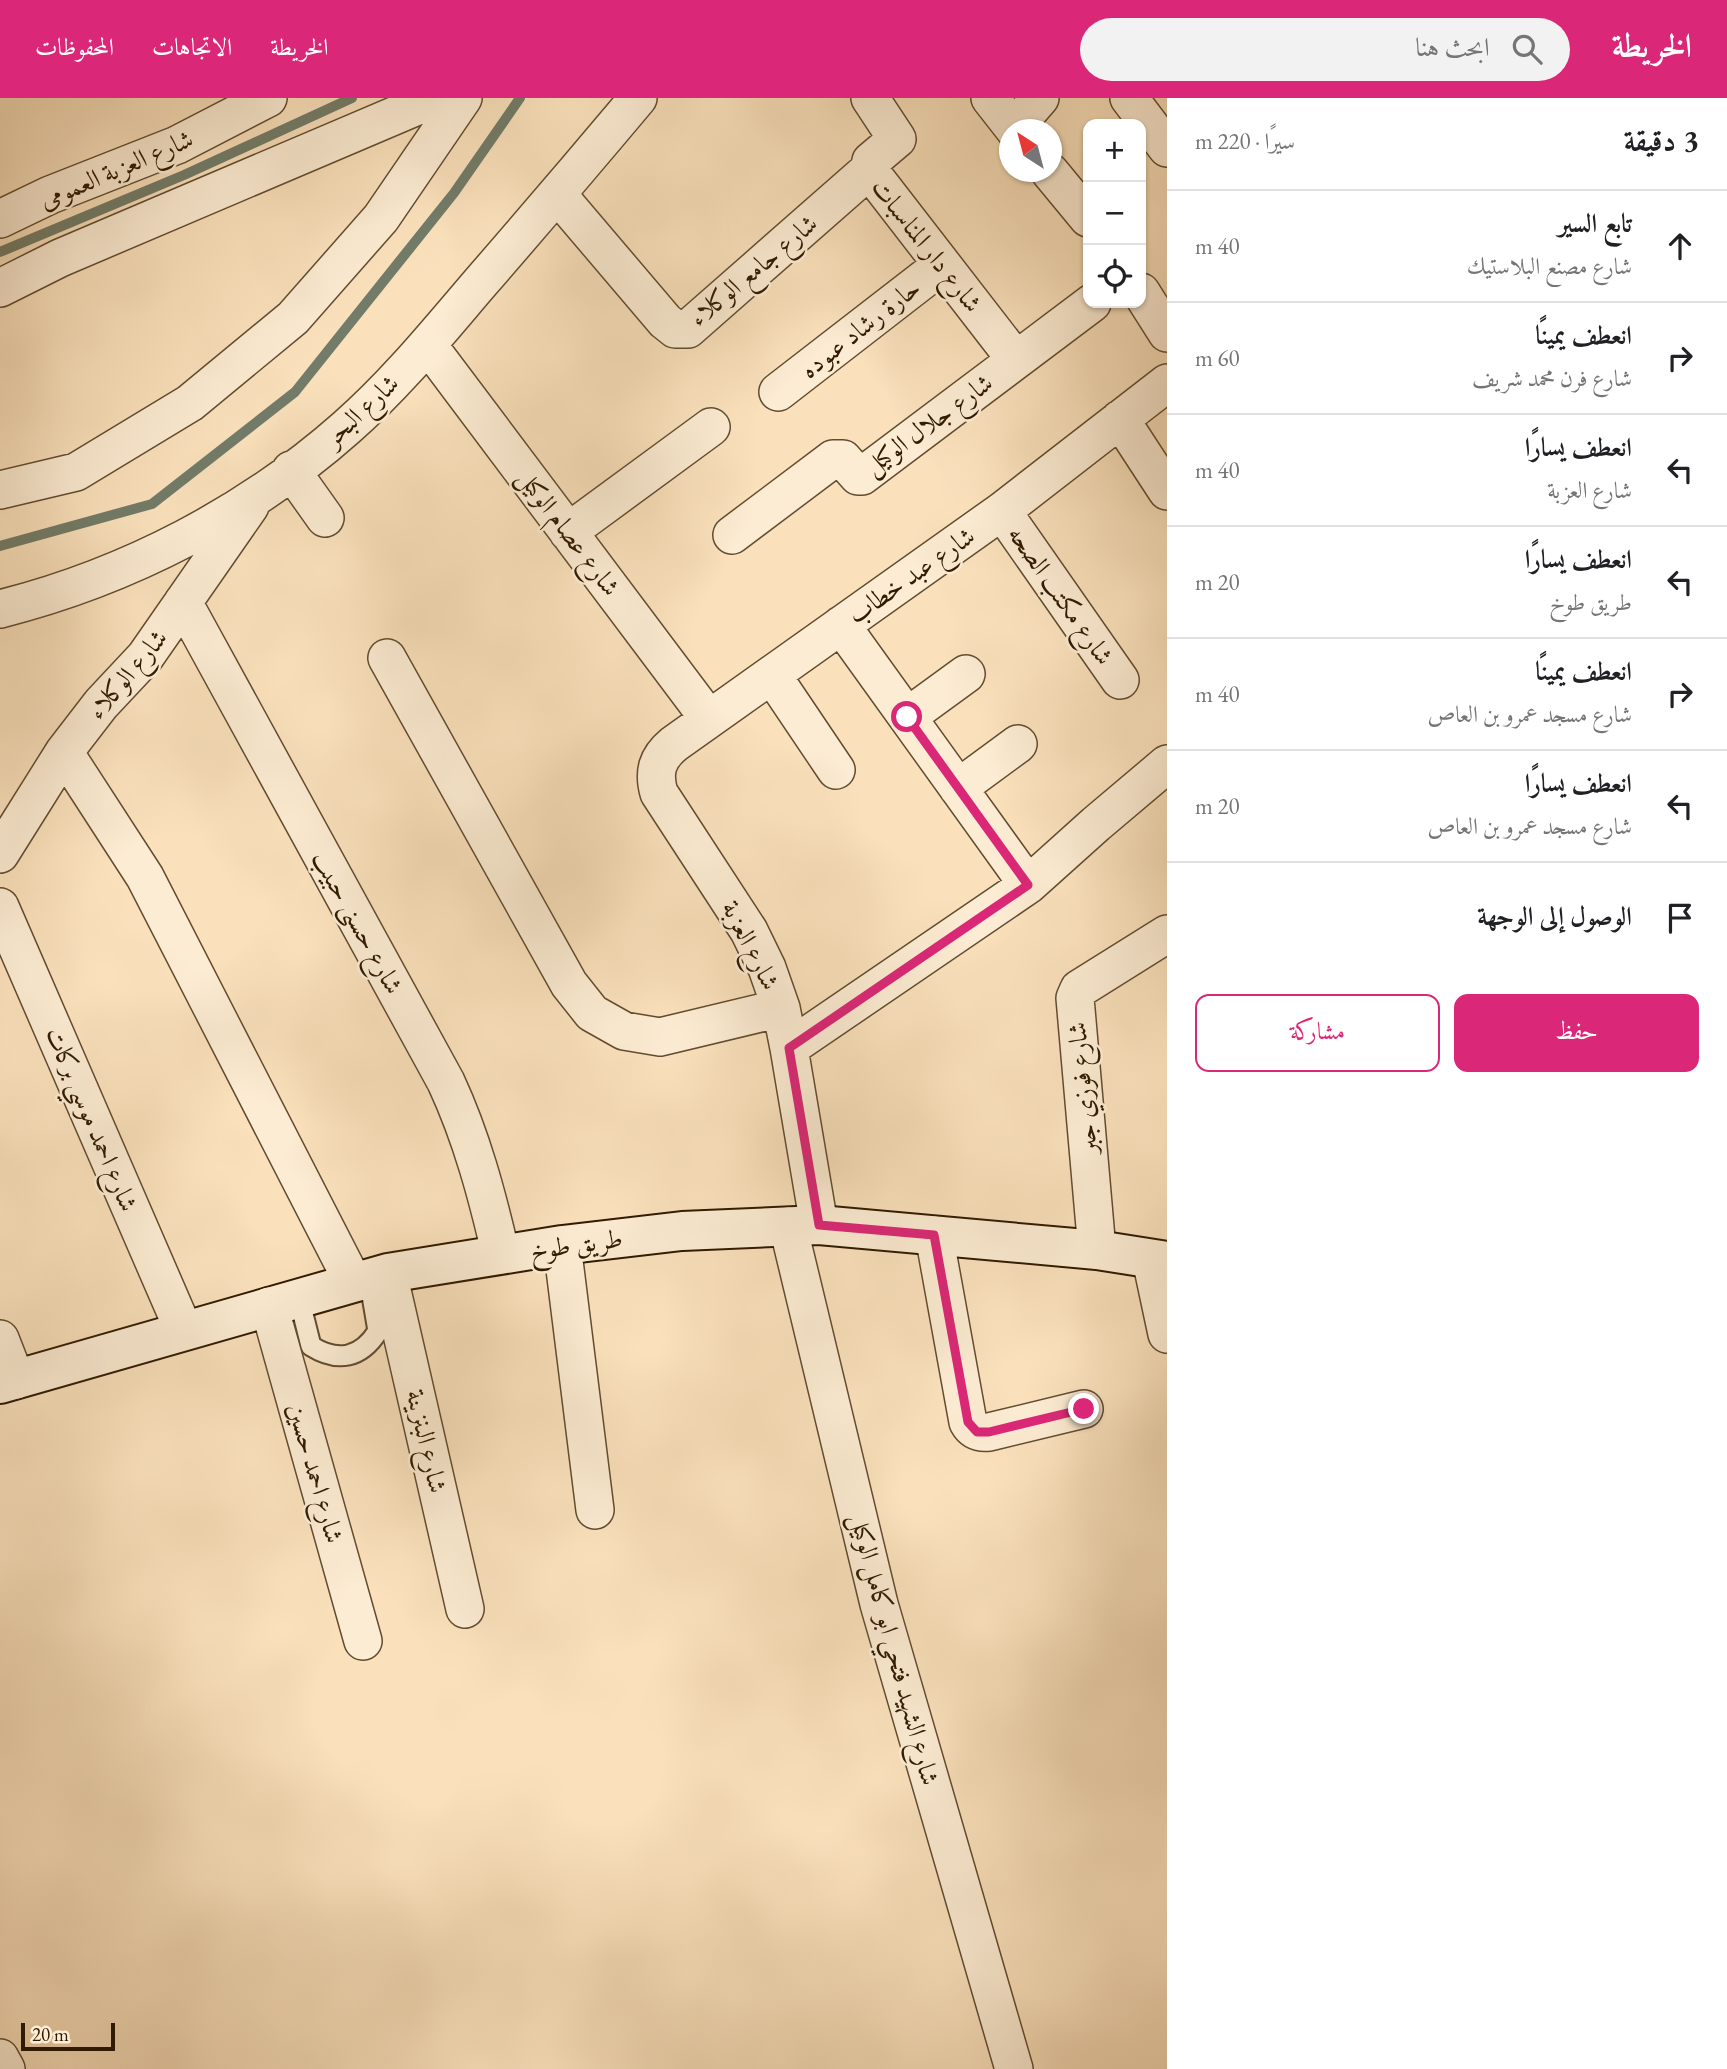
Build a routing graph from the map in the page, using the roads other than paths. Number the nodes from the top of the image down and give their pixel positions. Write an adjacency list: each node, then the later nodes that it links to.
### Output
1 (268, 98): 16 (street, شارع العزبة العمومى)
2 (436, 98): 18 (street)
3 (463, 98): 29 (street)
4 (638, 98): 14 (street, شارع البحر)
5 (870, 98): 12 (street, شارع دار المناسبات)
6 (990, 98): 9 (street)
7 (1040, 98): 10 (street)
8 (1129, 98): 11 (street)
9 (1006, 119)
10 (1022, 119)
11 (1167, 148)
12 (869, 170): 14 (street, شارع جامع الوكلاء); 17 (street, شارع دار المناسبات)
13 (1059, 182): 15 (street)
14 (557, 194): 22 (street, شارع البحر)
15 (1083, 212)
16 (0, 219)
17 (942, 265): 23 (street, شارع دار المناسبات); 25 (street, حارة رشاد عبوده)
18 (0, 288)
19 (1146, 300): 21 (street)
20 (1086, 308): 23 (street, شارع جلال الوكيل)
21 (1167, 332)
22 (428, 345): 28 (street, شارع البحر); 34 (street, شارع عصام الوكيل)
23 (1016, 360): 35 (street, شارع جلال الوكيل)
24 (1167, 383): 26 (street, شارع عبد خطاب)
25 (778, 392)
26 (1120, 419): 30 (street); 32 (street, شارع عبد خطاب)
27 (711, 427): 34 (street)
28 (291, 470): 31 (street, شارع البحر); 33 (street)
29 (0, 490)
30 (1167, 491)
31 (257, 496): 36 (street, شارع الوكلاء); 37 (street, شارع البحر)
32 (1002, 511): 38 (street, شارع عبد خطاب); 42 (street, شارع مكتب الصحه)
33 (325, 518)
34 (568, 531): 44 (street, شارع عصام الوكيل)
35 (732, 535)
36 (183, 602): 46 (street, شارع الوكلاء); 61 (street, شارع حسنى حبيب)
37 (0, 609)
38 (841, 625): 41 (street, شارع عبد خطاب); 43 (street)
39 (387, 658): 55 (street)
40 (966, 674): 43 (street)
41 (772, 675): 44 (street, شارع عبد خطاب); 49 (street)
42 (1120, 680)
43 (907, 717): 50 (street)
44 (709, 719): 48 (street, شارع عبد خطاب)
45 (1018, 744): 50 (street)
46 (64, 752): 51 (street, شارع الوكلاء); 63 (street, شارع البنزينة)
47 (1167, 764): 52 (street)
48 (657, 765): 55 (street, شارع العزبة)
49 (836, 770)
50 (958, 788): 52 (street)
51 (0, 854)
52 (1028, 885): 56 (street)
53 (0, 907): 65 (street, شارع احمد موسي بركات)
54 (1167, 934): 60 (street, شارع فوزي جبر)
55 (780, 1008): 56 (street, شارع العزبة)
56 (789, 1048): 57 (street, شارع العزبة)
57 (803, 1226): 58 (main road, طريق طوخ); 59 (main road, طريق طوخ); 75 (street, شارع الشهيد فتحي ابو كامل الوكيل)
58 (934, 1235): 60 (main road, طريق طوخ); 69 (street)
59 (562, 1245): 61 (main road, طريق طوخ); 70 (street)
60 (1097, 1250): 62 (main road, طريق طوخ)
61 (501, 1255): 63 (main road, طريق طوخ)
62 (1159, 1260): 66 (street)
63 (370, 1278): 64 (main road, طريق طوخ); 64 (lane); 71 (street, شارع البنزينة)
64 (284, 1302): 65 (main road, طريق طوخ); 72 (street, شارع احمد حسين)
65 (184, 1331): 68 (main road, طريق طوخ)
66 (1167, 1334)
67 (0, 1339): 68 (street)
68 (8, 1382)
69 (1084, 1409)
70 (595, 1510)
71 (465, 1609)
72 (363, 1641)
73 (0, 2058): 74 (street)
74 (6, 2069)
75 (1014, 2069)

